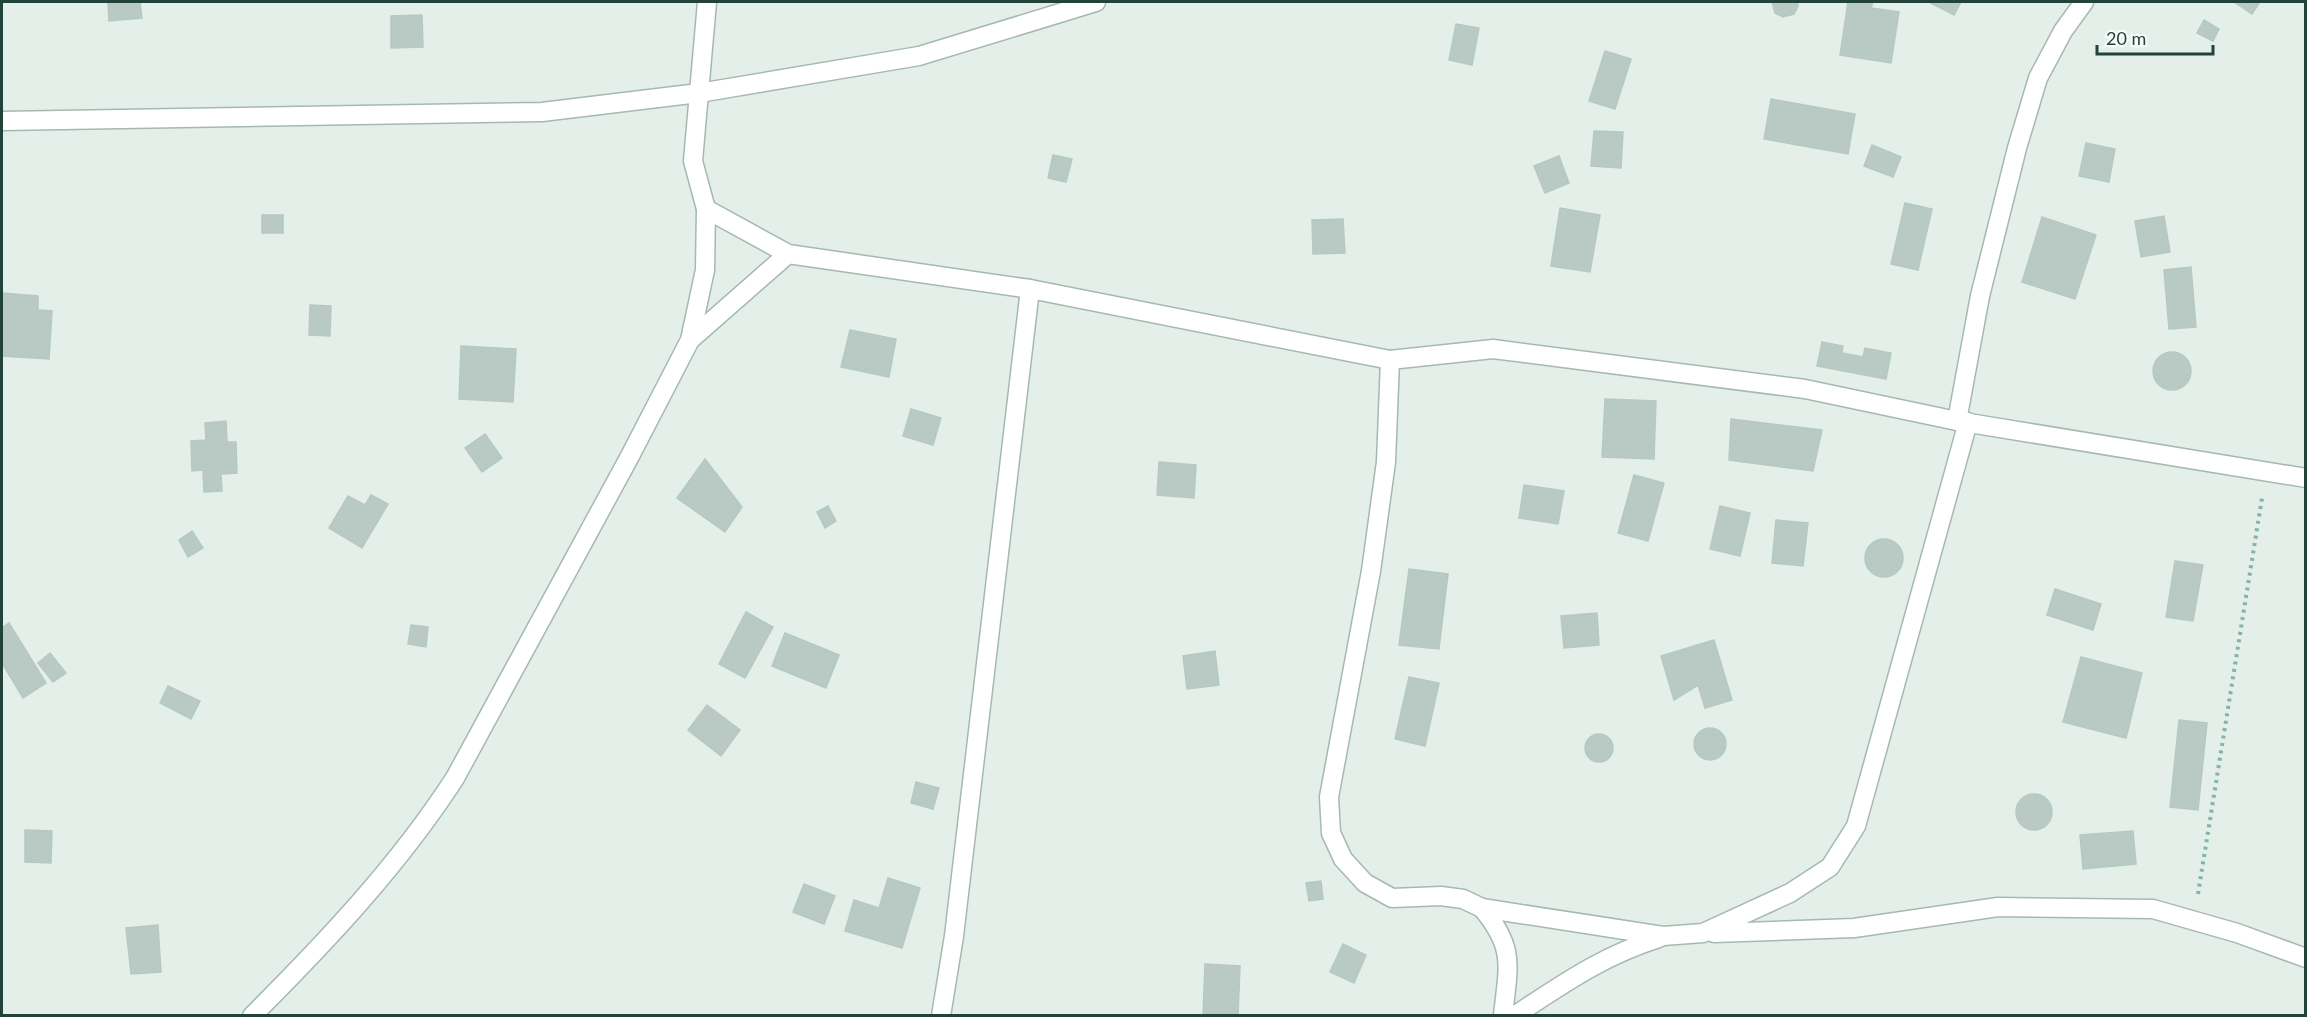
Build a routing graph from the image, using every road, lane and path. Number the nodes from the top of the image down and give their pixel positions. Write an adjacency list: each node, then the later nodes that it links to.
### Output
1 (707, 2): 4 (street)
2 (1096, 2): 4 (street)
3 (2084, 2): 11 (street)
4 (699, 93): 5 (street); 6 (street)
5 (2, 121)
6 (706, 209): 7 (street); 9 (street)
7 (788, 254): 8 (street); 9 (street)
8 (1030, 289): 10 (street); 20 (street)
9 (690, 340): 19 (street)
10 (1390, 360): 11 (street); 14 (street)
11 (1963, 422): 12 (street); 16 (street)
12 (2266, 471): 13 (street); 15 (path)
13 (2306, 477)
14 (1482, 908): 17 (street); 21 (street)
15 (2194, 921): 16 (street); 18 (street)
16 (1703, 933): 17 (street)
17 (1663, 936): 22 (street)
18 (2306, 958)
19 (252, 1016)
20 (941, 1016)
21 (1503, 1016)
22 (1514, 1016)

